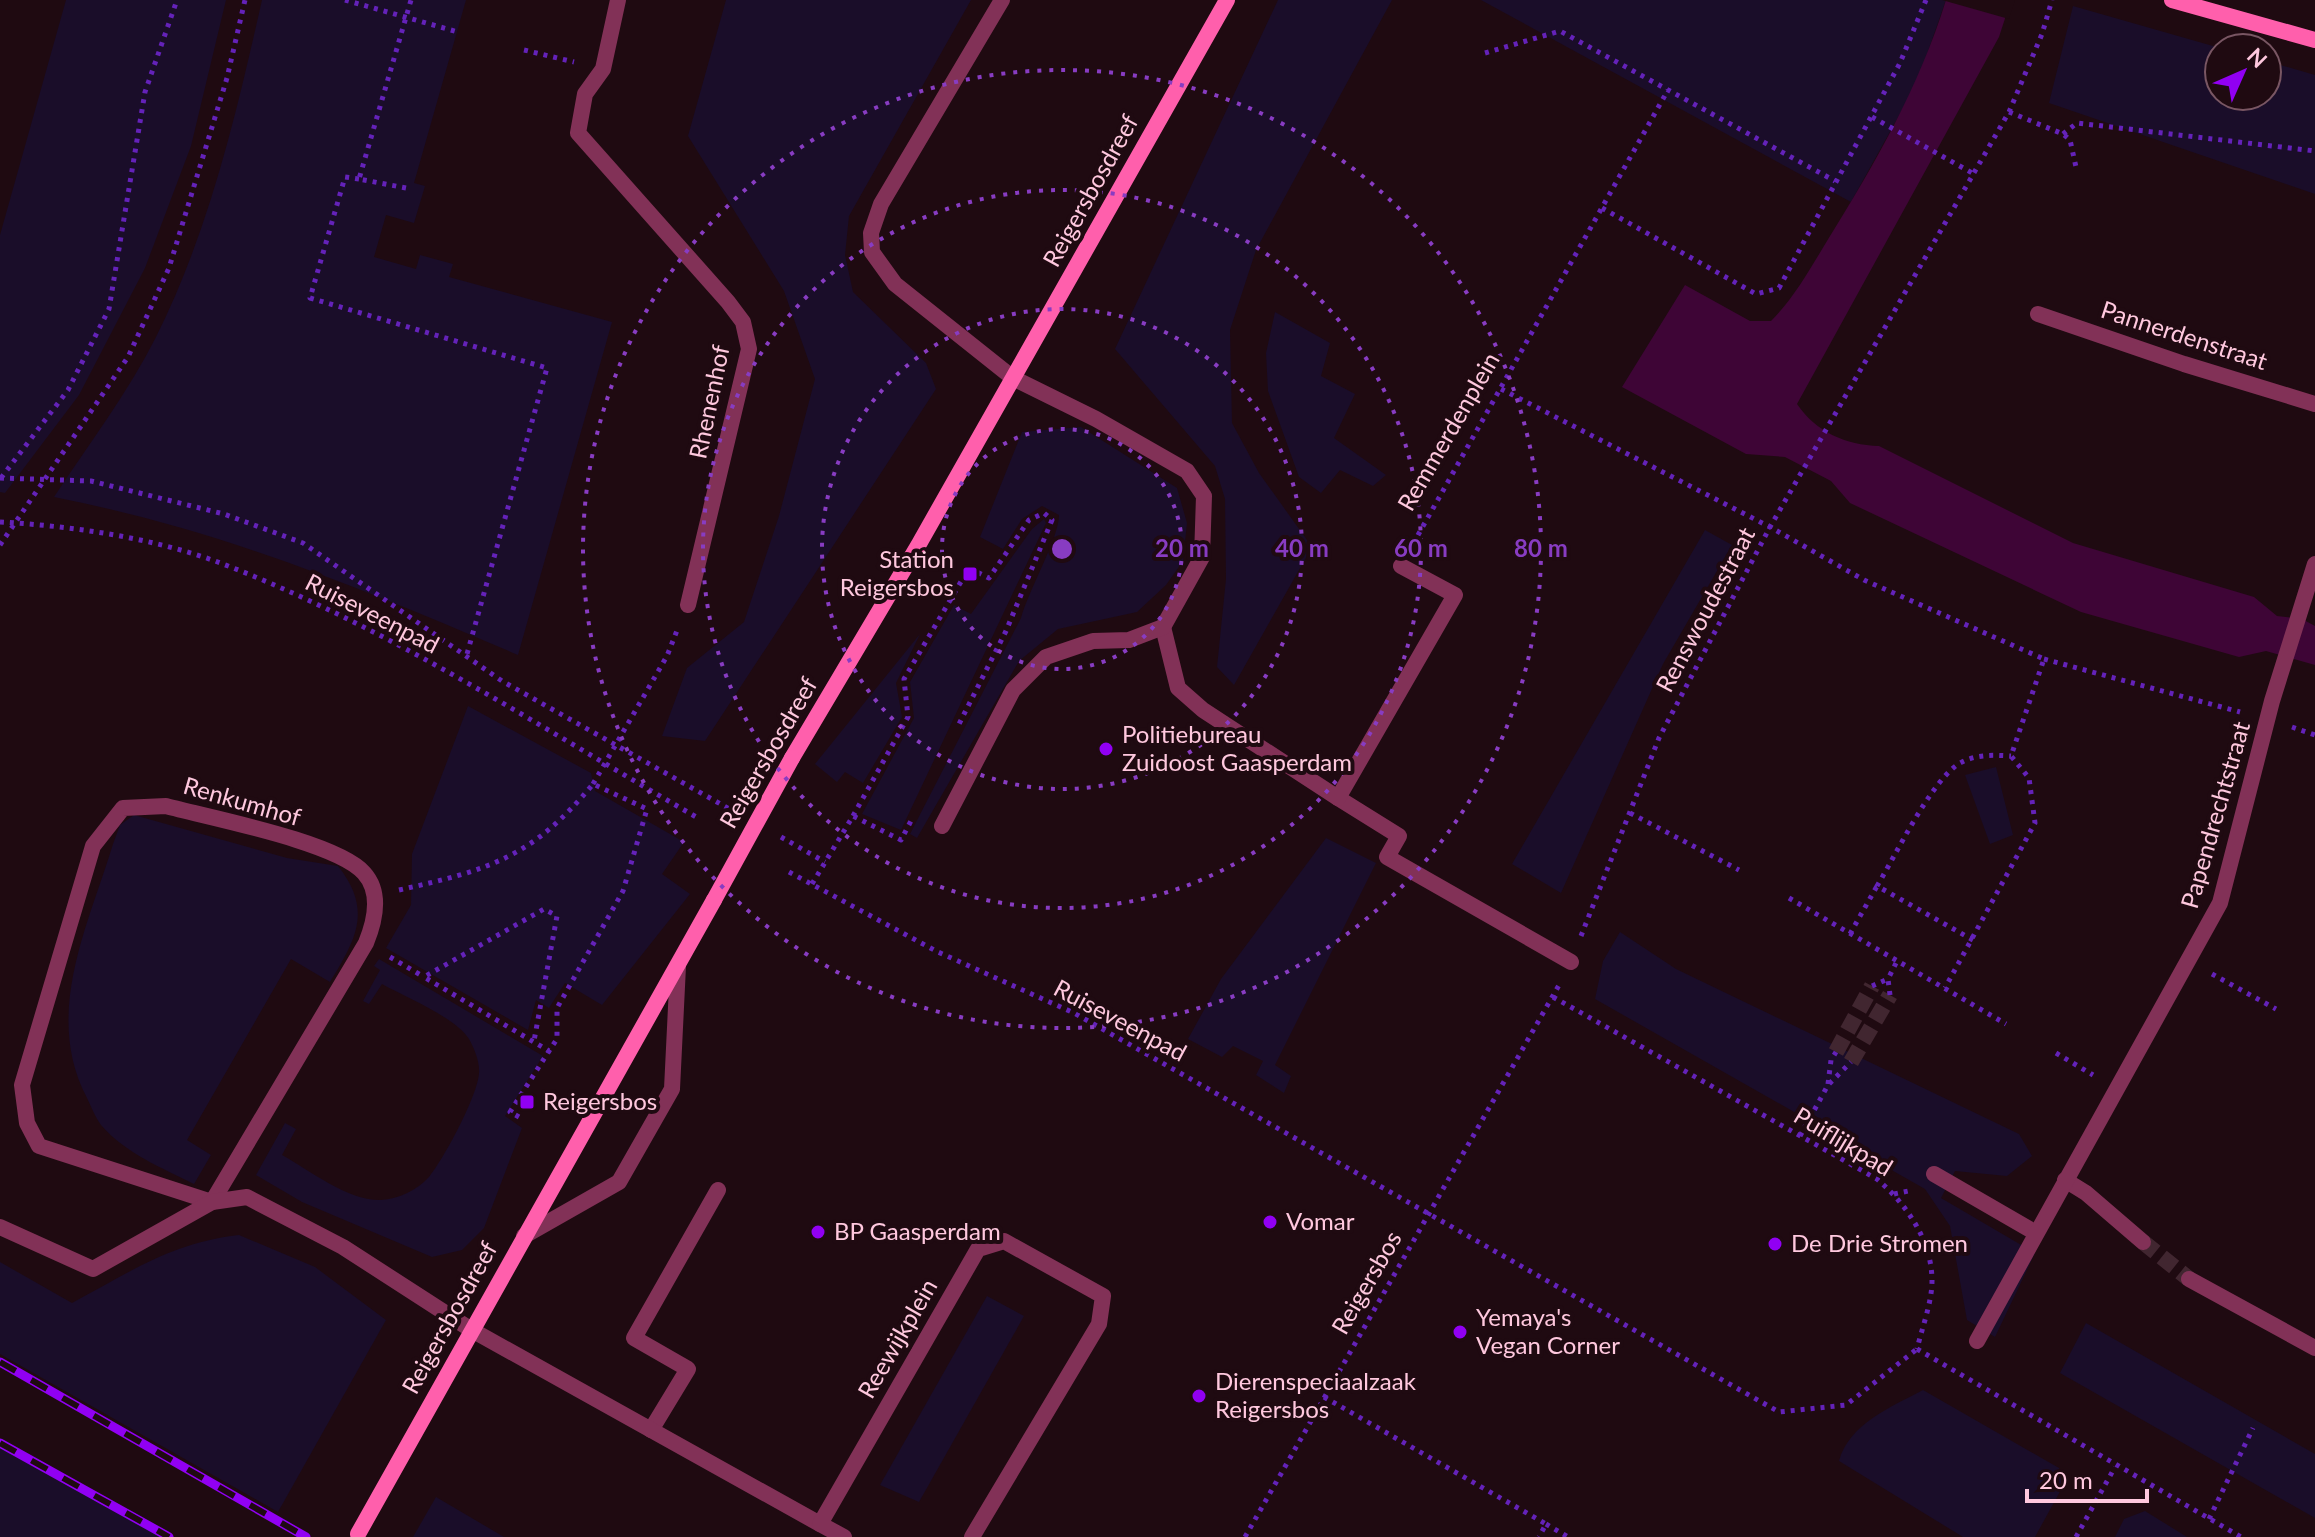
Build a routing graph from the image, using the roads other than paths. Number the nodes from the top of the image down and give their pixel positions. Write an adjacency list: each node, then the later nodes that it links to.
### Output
1 (618, 0): 11 (street, Rhenenhof)
2 (1002, 0): 7 (street)
3 (1227, 0): 7 (street, Reigersbosdreef)
4 (2172, 0): 5 (street)
5 (2315, 40)
6 (2038, 314): 8 (street, Pannerdenstraat)
7 (1013, 378): 12 (street); 16 (street, Reigersbosdreef, bridge)
8 (2315, 404)
9 (2315, 564): 18 (street, Papendrechtstraat)
10 (1401, 566): 13 (street)
11 (688, 605)
12 (1163, 627): 13 (street); 14 (street)
13 (1338, 798): 15 (street)
14 (942, 826)
15 (1571, 962)
16 (678, 966): 23 (street, Reigersbosdreef); 23 (street)
17 (1934, 1174): 22 (street)
18 (2065, 1180): 22 (street, Papendrechtstraat); 24 (street)
19 (718, 1190): 29 (street)
20 (212, 1202): 20 (street, Renkumhof); 21 (street, Renkumhof); 26 (street, Renkumhof)
21 (0, 1227)
22 (2036, 1233): 27 (street, Papendrechtstraat)
23 (524, 1236): 26 (street, Reigersbosdreef)
24 (2143, 1242)
25 (2189, 1279): 28 (street)
26 (470, 1329): 29 (street); 31 (street, Reigersbosdreef)
27 (1977, 1341)
28 (2315, 1348)
29 (651, 1430): 30 (street)
30 (820, 1524): 32 (street); 33 (street, Reewijkplein)
31 (358, 1534)
32 (844, 1537)
33 (972, 1537)

